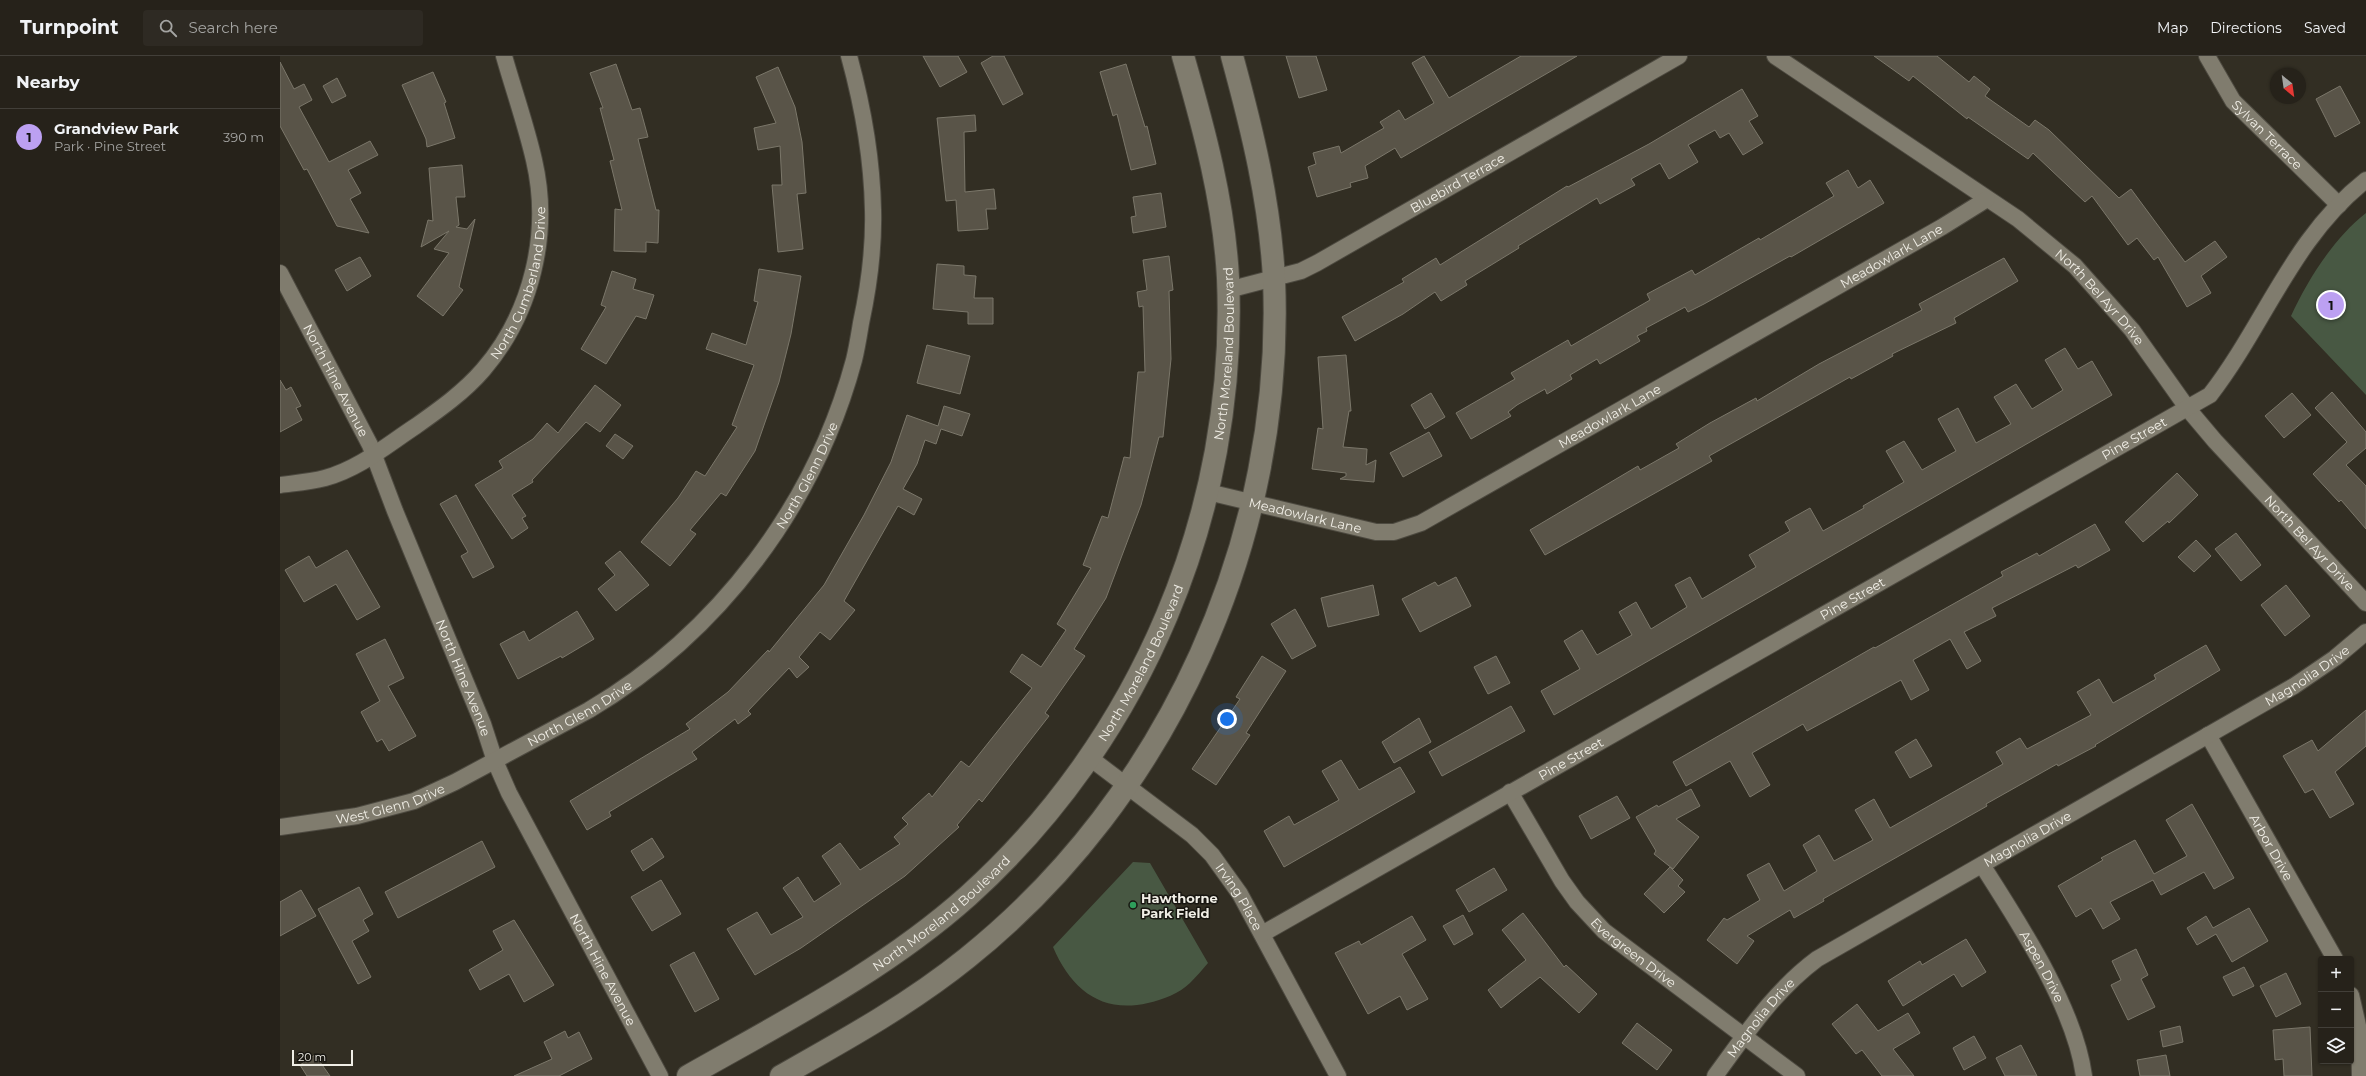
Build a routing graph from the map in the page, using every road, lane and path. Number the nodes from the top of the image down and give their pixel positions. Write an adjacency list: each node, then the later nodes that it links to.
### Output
1 (504, 56): 15 (street, North Cumberland Drive)
2 (849, 56): 23 (street, North Glenn Drive)
3 (1183, 56): 13 (street, North Moreland Boulevard)
4 (1232, 56): 12 (street)
5 (1680, 56): 12 (street, Bluebird Terrace)
6 (1775, 56): 9 (street, North Bel Ayr Drive)
7 (2207, 56): 10 (street, Sylvan Terrace)
8 (2366, 180): 10 (street, Pine Street)
9 (1987, 199): 14 (street, North Bel Ayr Drive); 18 (street, Meadowlark Lane)
10 (2339, 205): 14 (street, Pine Street)
11 (280, 273): 15 (street, North Hine Avenue)
12 (1274, 278): 13 (street, Bluebird Terrace); 18 (street)
13 (1228, 290): 17 (street, North Moreland Boulevard)
14 (2188, 409): 19 (street, North Bel Ayr Drive); 25 (street, Pine Street)
15 (374, 454): 16 (street, North Cumberland Drive); 23 (street, North Hine Avenue)
16 (280, 485)
17 (1208, 492): 18 (street, Meadowlark Lane); 22 (street, North Moreland Boulevard)
18 (1253, 504): 24 (street)
19 (2366, 603)
20 (2366, 632): 21 (street, Magnolia Drive)
21 (2208, 735): 27 (street, Magnolia Drive); 29 (street, Arbor Drive)
22 (1090, 758): 24 (street, Irving Place); 33 (street, North Moreland Boulevard)
23 (494, 761): 26 (street, West Glenn Drive); 32 (street, North Hine Avenue)
24 (1127, 784): 28 (street, Irving Place); 34 (street)
25 (1510, 792): 28 (street, Pine Street); 31 (street, Evergreen Drive)
26 (280, 827)
27 (1982, 865): 31 (street, Magnolia Drive); 38 (street, Aspen Drive)
28 (1262, 934): 35 (street, Irving Place)
29 (2333, 956)
30 (2354, 1008): 39 (street)
31 (1744, 1036): 36 (street, Magnolia Drive); 37 (street, Evergreen Drive)
32 (660, 1076)
33 (688, 1076)
34 (781, 1076)
35 (1338, 1076)
36 (1715, 1076)
37 (1797, 1076)
38 (2084, 1076)
39 (2360, 1076)

